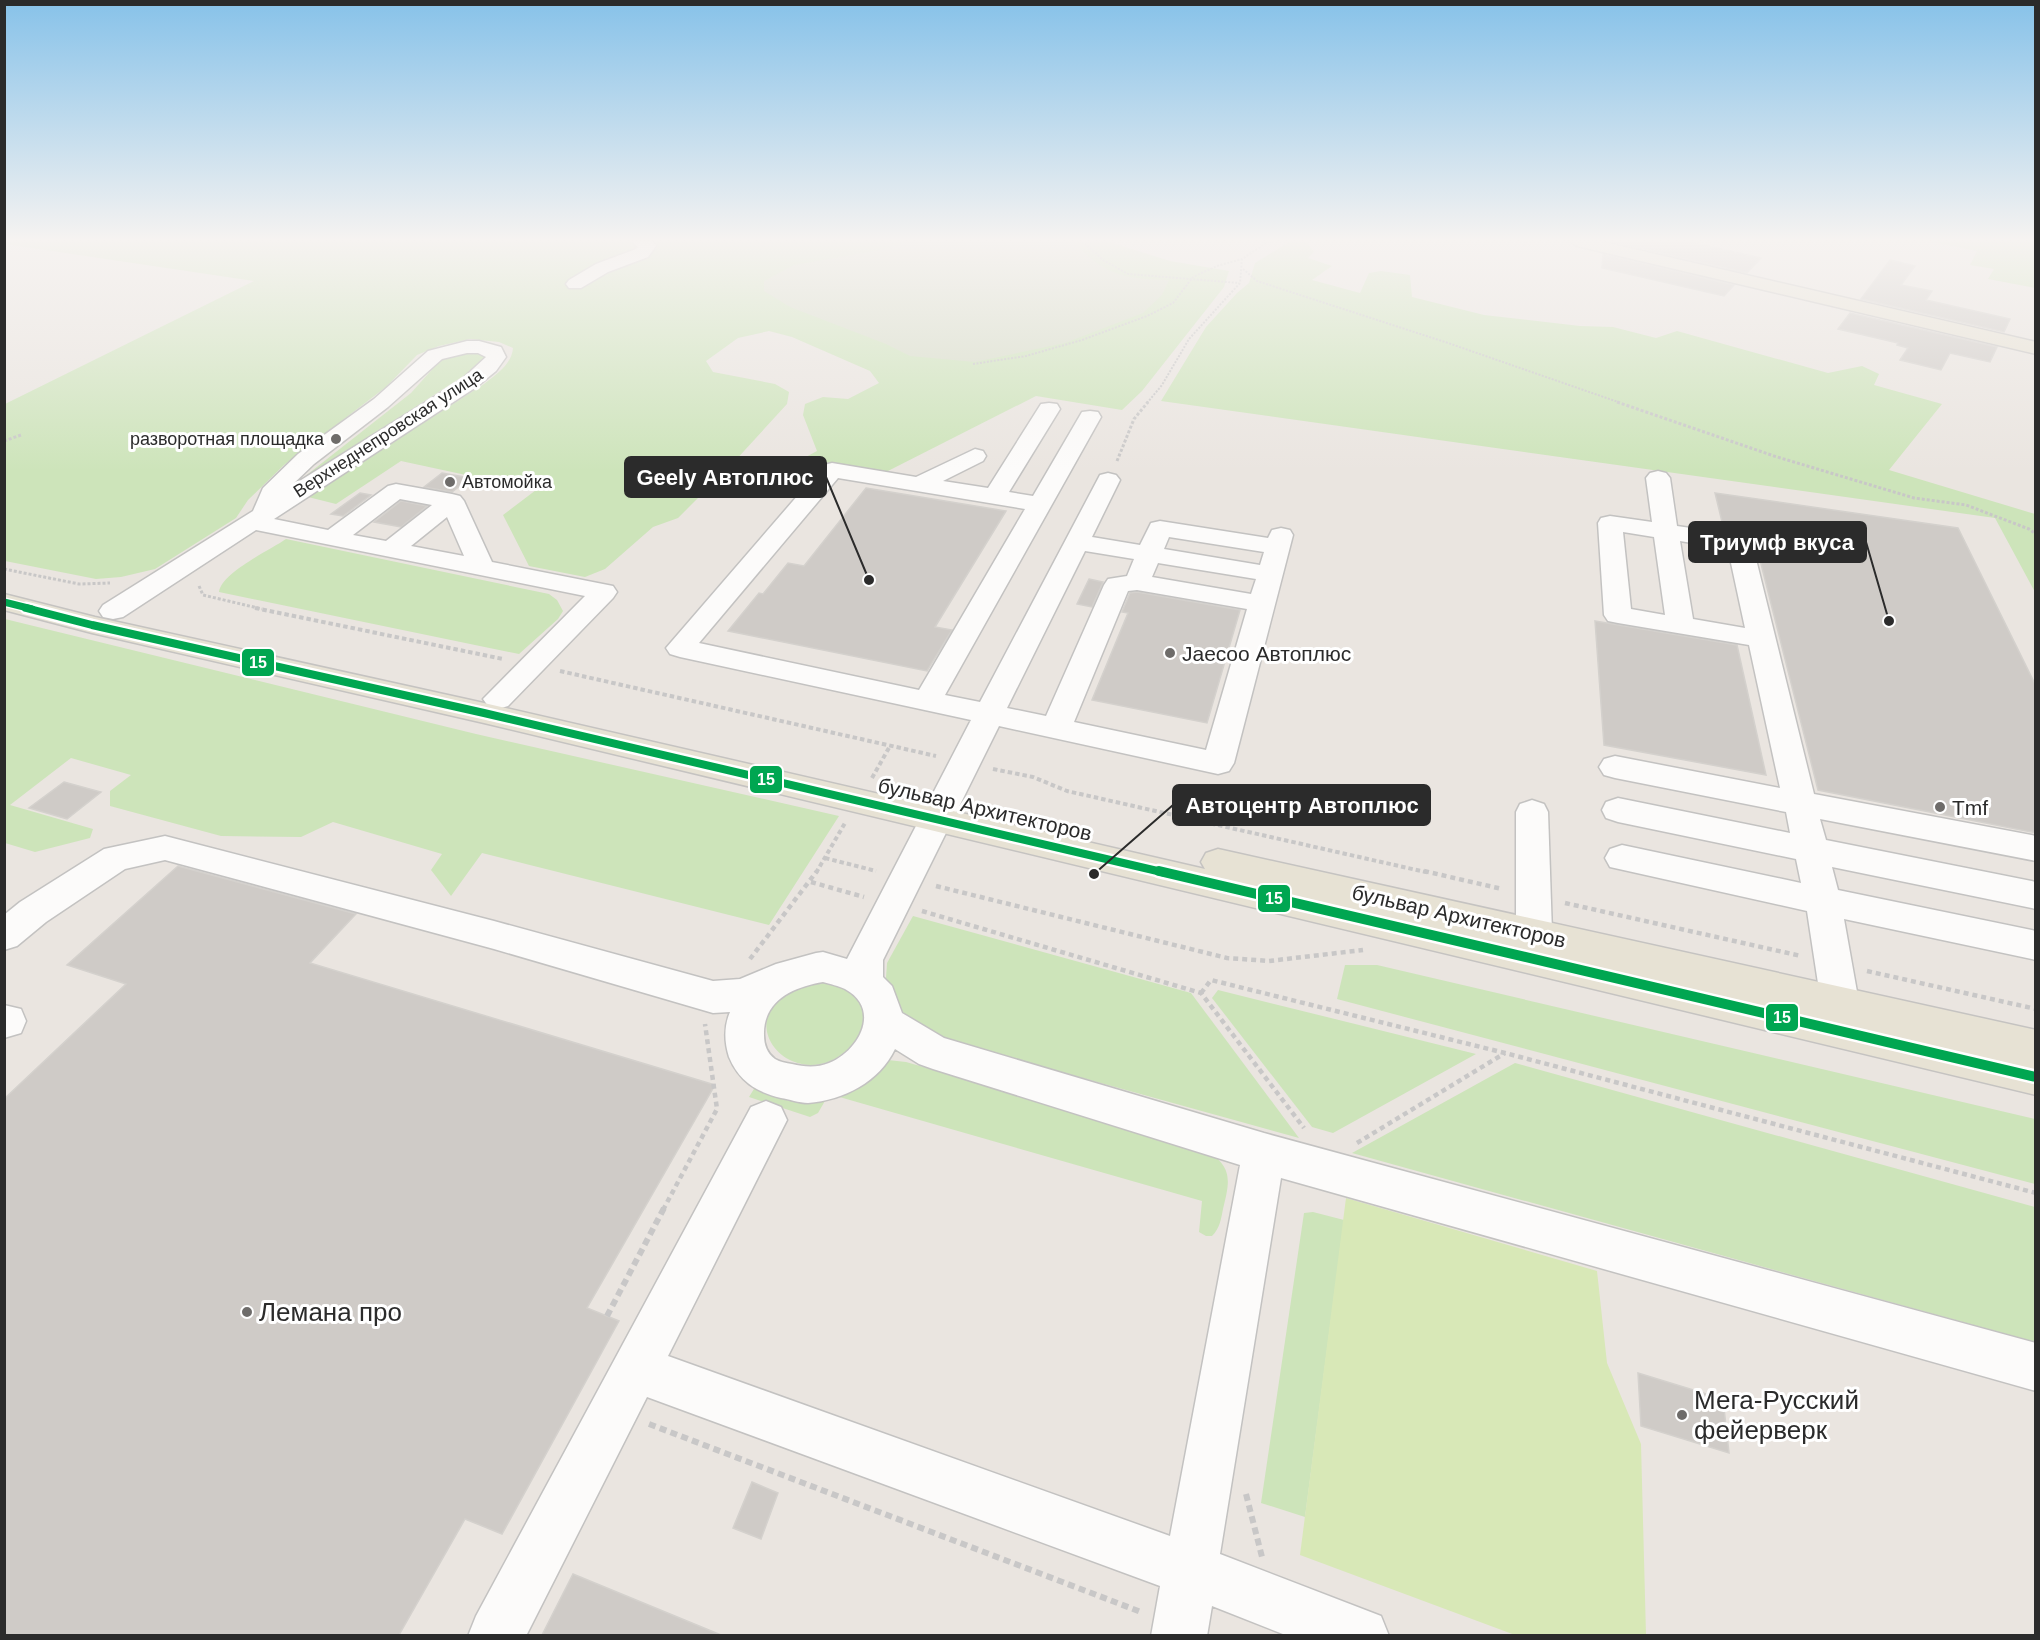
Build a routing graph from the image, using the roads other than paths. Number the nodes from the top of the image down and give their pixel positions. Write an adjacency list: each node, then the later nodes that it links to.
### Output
1 (1905, 318): 2 (main road)
2 (2036, 348)
3 (1049, 409): 9 (street)
4 (1090, 417): 11 (street)
5 (975, 456): 8 (street)
6 (1658, 478): 13 (street)
7 (1108, 480): 15 (street)
8 (919, 484): 9 (street); 27 (street)
9 (994, 497): 11 (street)
10 (452, 501): 14 (street); 16 (street); 18 (street)
11 (1040, 504): 27 (street)
12 (258, 518): 12 (street, Верхнеднепровская улица); 14 (street); 23 (street, Верхнеднепровская улица)
13 (1666, 532): 24 (street); 24 (street); 25 (street)
14 (331, 538): 16 (street)
15 (1077, 542): 17 (street); 28 (street)
16 (390, 550): 18 (street)
17 (1149, 553): 19 (street); 22 (street)
18 (482, 568): 26 (street)
19 (1137, 582): 22 (street); 29 (street)
20 (4, 591): 23 (main road, бульвар Архитекторов)
21 (4, 602): 23 (main road, бульвар Архитекторов)
22 (1262, 604): 29 (street)
23 (107, 606): 26 (main road, бульвар Архитекторов); 32 (main road, бульвар Архитекторов)
24 (1680, 626): 25 (street)
25 (1761, 639): 31 (street)
26 (498, 699): 32 (main road, бульвар Архитекторов)
27 (928, 699): 28 (street)
28 (990, 714): 29 (street); 32 (street)
29 (1056, 728)
30 (1615, 767): 31 (street)
31 (1800, 803): 35 (street); 36 (street)
32 (941, 810): 40 (street); 41 (main road, бульвар Архитекторов); 52 (main road, бульвар Архитекторов)
33 (1618, 810): 36 (street)
34 (1532, 812): 41 (street)
35 (2036, 849)
36 (1811, 850): 38 (street); 39 (street)
37 (1622, 858): 39 (street)
38 (2036, 896)
39 (1823, 901): 43 (street); 48 (street)
40 (879, 932): 44 (street); 45 (street)
41 (1534, 933): 48 (main road, бульвар Архитекторов)
42 (4, 936): 47 (street)
43 (2036, 946)
44 (823, 967): 45 (street); 46 (street)
45 (864, 979): 50 (street)
46 (770, 984): 47 (street); 49 (street)
47 (713, 997): 49 (street)
48 (1840, 1003): 51 (main road, бульвар Архитекторов)
49 (744, 1026): 50 (street)
50 (879, 1038): 54 (street)
51 (2036, 1047)
52 (2036, 1077)
53 (766, 1120): 56 (street)
54 (1264, 1153): 55 (street); 57 (street)
55 (2036, 1367)
56 (626, 1390): 57 (street); 59 (street)
57 (1190, 1570): 58 (street); 60 (street)
58 (1180, 1631)
59 (496, 1635)
60 (1361, 1635)

